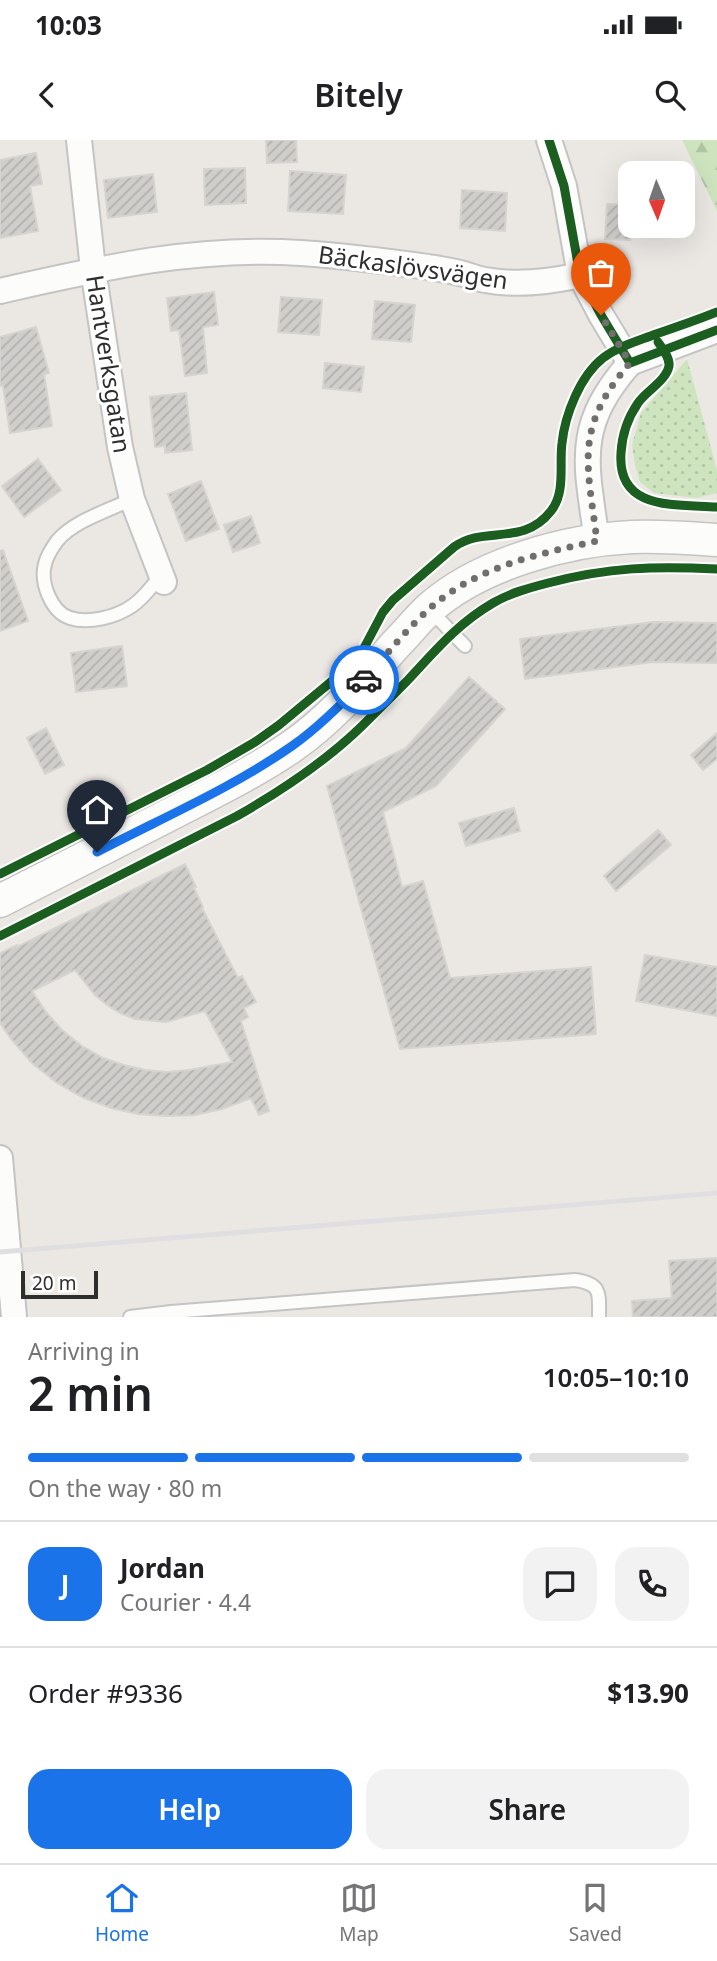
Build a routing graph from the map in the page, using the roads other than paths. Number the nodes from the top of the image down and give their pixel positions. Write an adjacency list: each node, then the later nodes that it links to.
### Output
1 (79, 140): 3 (street, Hantverksgatan)
2 (550, 140): 4 (street)
3 (93, 270): 4 (street, Bäckaslövsvägen); 5 (street, Bäckaslövsvägen); 8 (street, Hantverksgatan)
4 (580, 275): 7 (street)
5 (0, 291)
6 (717, 330): 7 (street)
7 (630, 363): 10 (street)
8 (132, 499): 11 (street, Hantverksgatan); 11 (lane)
9 (717, 540): 10 (street)
10 (597, 541): 12 (street)
11 (163, 579)
12 (429, 609): 13 (lane); 14 (street)
13 (465, 646)
14 (0, 901)
15 (0, 1158): 16 (street)
16 (14, 1317)
17 (130, 1317): 18 (lane)
18 (599, 1317)

